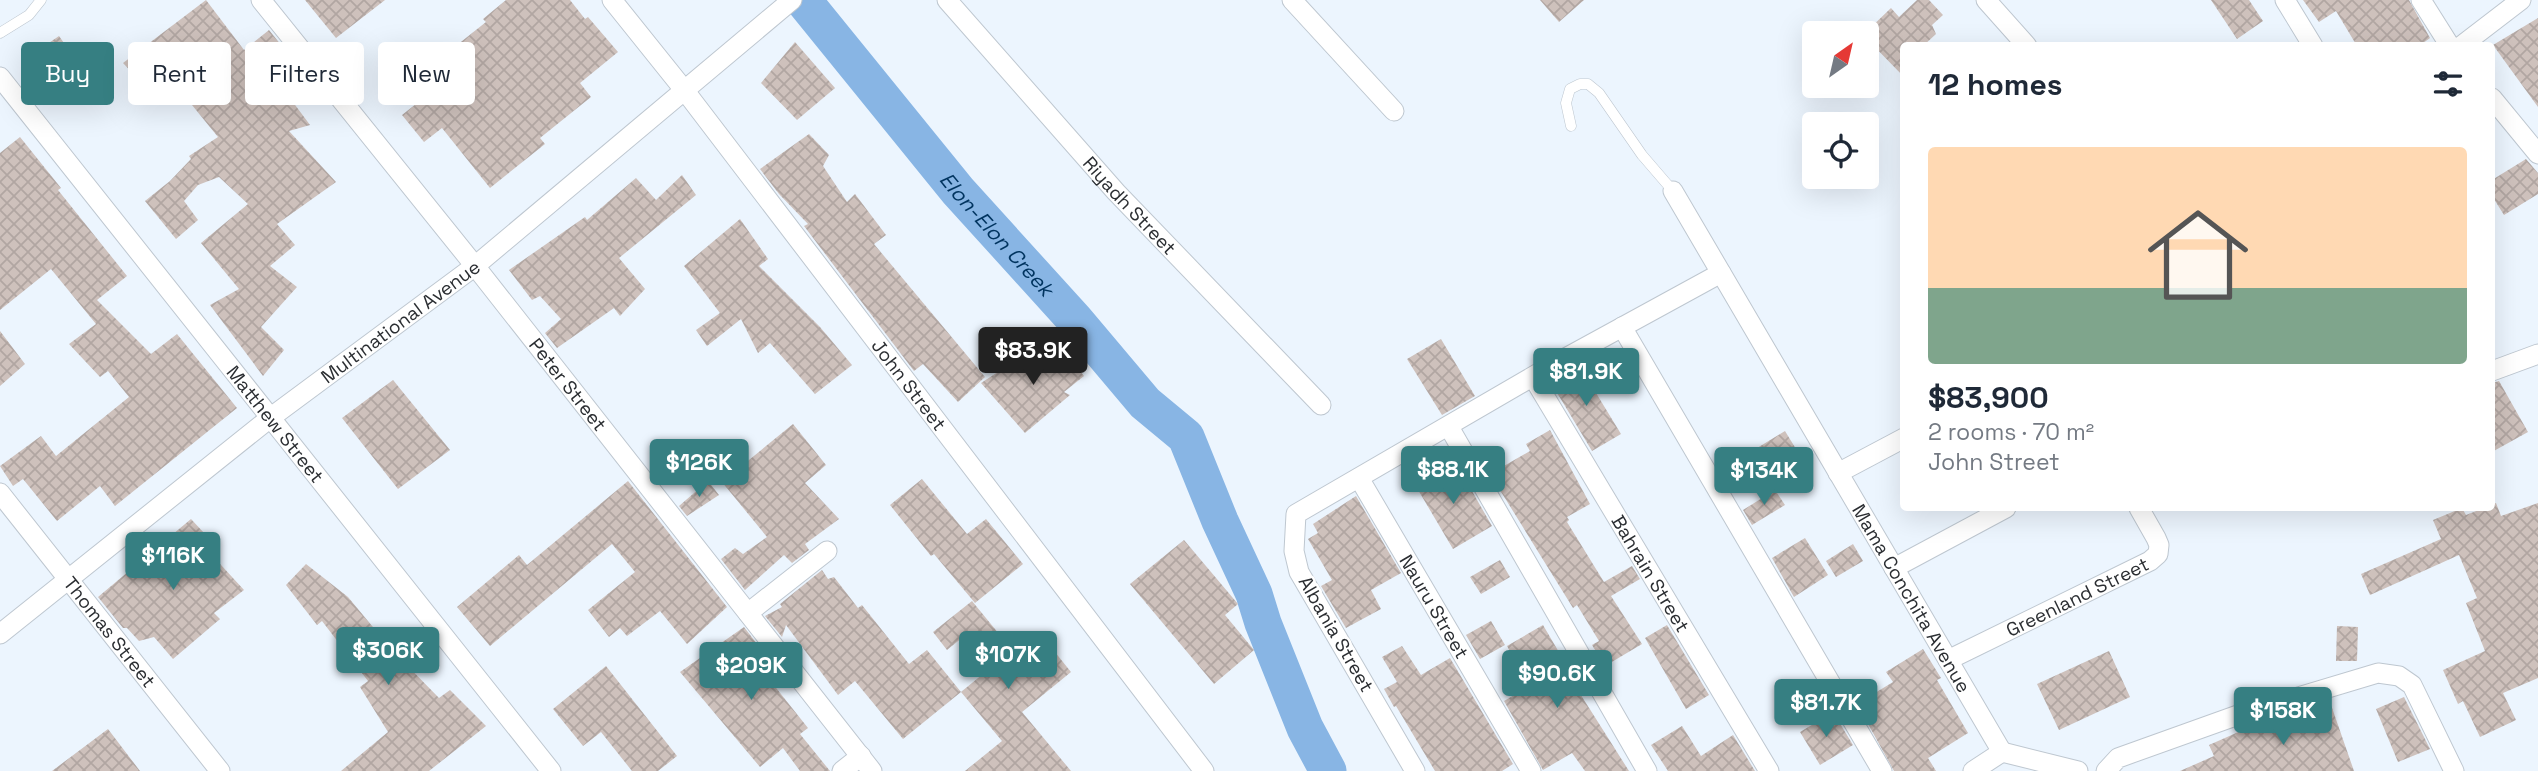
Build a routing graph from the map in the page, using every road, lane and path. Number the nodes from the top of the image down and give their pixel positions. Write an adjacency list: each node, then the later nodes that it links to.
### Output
1 (41, 0): 11 (lane)
2 (261, 0): 23 (street, Peter Street)
3 (612, 0): 17 (street, John Street)
4 (947, 0): 29 (street, Riyadh Street)
5 (1292, 0): 19 (street)
6 (1986, 0): 12 (street)
7 (2284, 0): 13 (street)
8 (2421, 0): 14 (street)
9 (2521, 0): 15 (street)
10 (787, 4): 17 (street, Multinational Avenue)
11 (0, 33)
12 (2023, 42)
13 (2311, 42)
14 (2447, 42)
15 (2465, 42)
16 (0, 77): 30 (street, Matthew Street)
17 (685, 91): 23 (street, Multinational Avenue); 49 (street, John Street)
18 (2495, 102): 21 (street)
19 (1394, 111)
20 (1571, 126): 22 (lane)
21 (2538, 154)
22 (1673, 191): 24 (street, Mama Conchita Avenue)
23 (474, 266): 30 (street, Multinational Avenue); 41 (street, Peter Street)
24 (1721, 273): 25 (street, Albania Street); 33 (street, Mama Conchita Avenue)
25 (1622, 327): 28 (street, Albania Street); 54 (street)
26 (2538, 354): 27 (street)
27 (2495, 370)
28 (1533, 377): 31 (street, Albania Street); 53 (street, Bahrain Street)
29 (1321, 405)
30 (270, 418): 40 (street, Multinational Avenue); 47 (street, Matthew Street)
31 (1449, 427): 34 (street, Albania Street); 52 (street)
32 (1900, 440): 33 (street)
33 (1838, 473): 39 (street, Mama Conchita Avenue)
34 (1359, 478): 50 (street, Albania Street); 51 (street, Nauru Street)
35 (0, 494): 40 (street, Thomas Street)
36 (2000, 511): 39 (street)
37 (2142, 511): 43 (street, Greenland Street)
38 (827, 551): 41 (street)
39 (1894, 568): 43 (street, Mama Conchita Avenue)
40 (67, 580): 42 (street, Multinational Avenue); 46 (street, Thomas Street)
41 (748, 613): 45 (street, Peter Street)
42 (0, 634)
43 (1948, 660): 44 (street, Mama Conchita Avenue)
44 (2002, 752): 55 (street); 56 (street)
45 (866, 764): 48 (street)
46 (220, 771)
47 (551, 771)
48 (842, 771)
49 (1204, 771)
50 (1415, 771)
51 (1531, 771)
52 (1647, 771)
53 (1769, 771)
54 (1882, 771)
55 (1973, 771)
56 (2078, 771)
57 (2106, 771): 58 (street)
58 (2454, 771)

